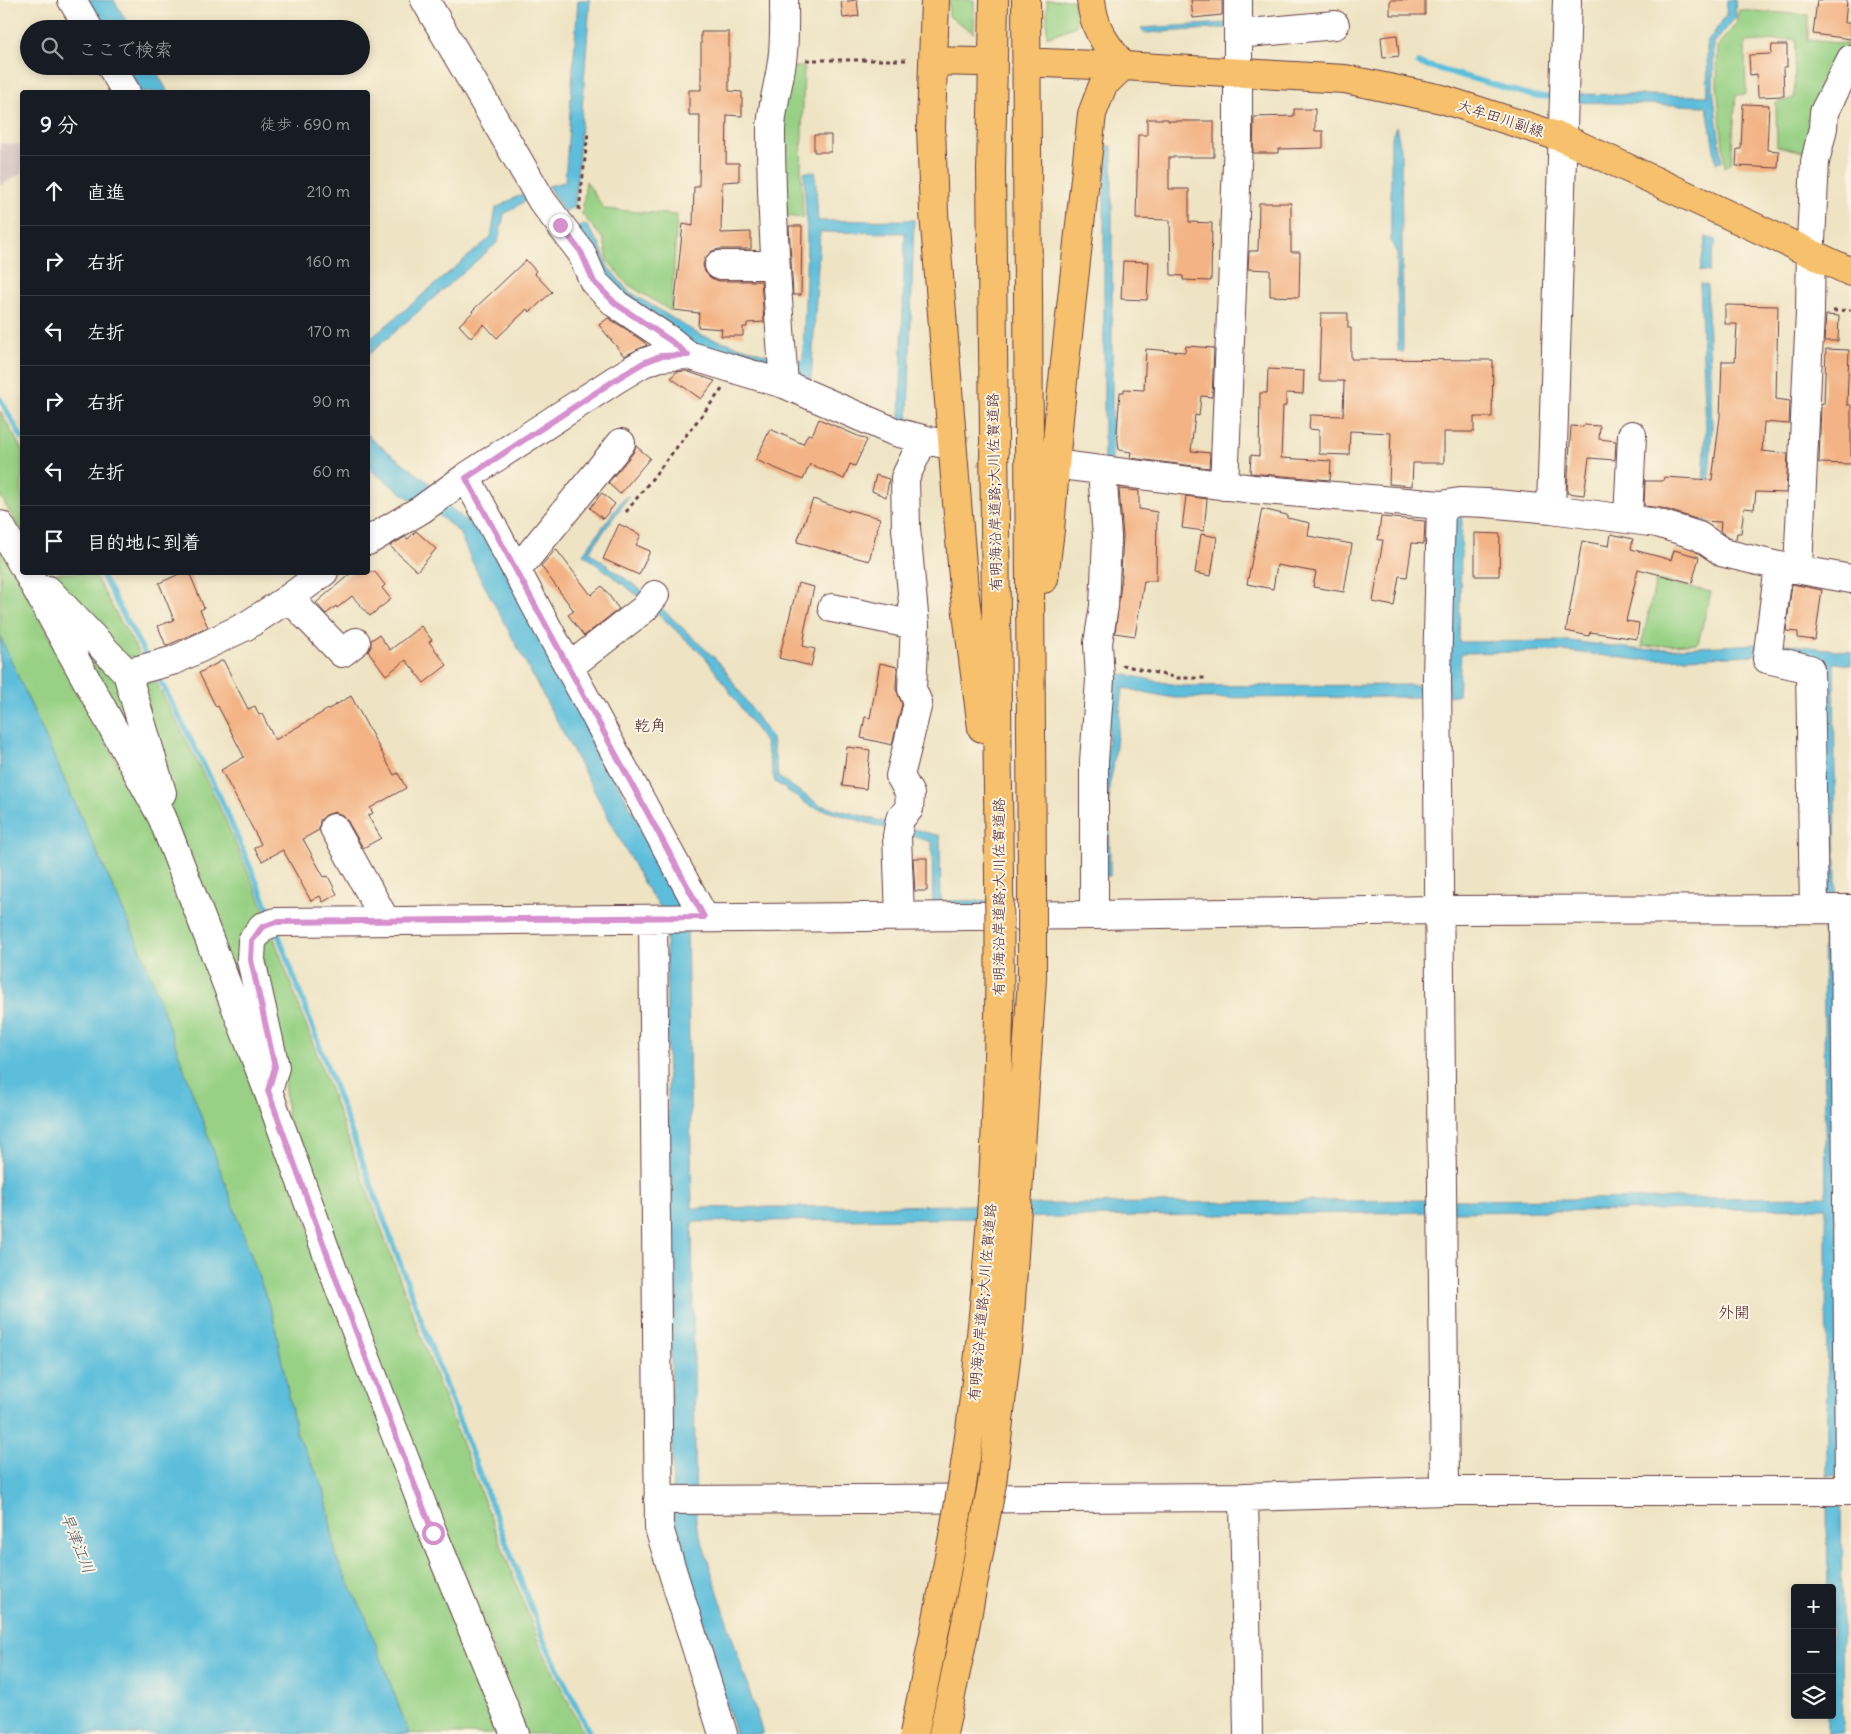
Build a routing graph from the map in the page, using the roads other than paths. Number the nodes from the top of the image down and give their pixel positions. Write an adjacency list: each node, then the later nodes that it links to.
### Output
1 (72, 0): 10 (street)
2 (425, 0): 26 (street)
3 (784, 0): 23 (street)
4 (935, 0): 16 (main road)
5 (994, 0): 13 (main road, 有明海沿岸道路;大川佐賀道路)
6 (1026, 0): 14 (main road, 有明海沿岸道路;大川佐賀道路)
7 (1091, 0): 17 (main road)
8 (1238, 0): 12 (street)
9 (1567, 0): 21 (street)
10 (84, 20)
11 (1335, 25): 12 (street)
12 (1238, 34): 18 (street)
13 (986, 58): 16 (main road); 56 (main road, 有明海沿岸道路;大川佐賀道路)
14 (1035, 59): 17 (main road, 大牟田川副線); 54 (main road, 有明海沿岸道路;大川佐賀道路)
15 (1851, 59): 22 (street)
16 (922, 61): 56 (main road)
17 (1123, 66): 18 (main road, 大牟田川副線); 54 (main road)
18 (1238, 72): 21 (main road, 大牟田川副線); 33 (street)
19 (116, 75): 20 (street)
20 (125, 90)
21 (1563, 138): 22 (main road, 大牟田川副線); 35 (street)
22 (1811, 253): 25 (main road, 大牟田川副線); 40 (street)
23 (775, 264): 24 (street); 27 (street)
24 (720, 265)
25 (1851, 272)
26 (688, 355): 27 (street); 32 (street)
27 (784, 384): 49 (street)
28 (1632, 435): 36 (street)
29 (621, 443): 41 (street)
30 (1069, 466): 31 (street)
31 (1102, 472): 33 (street); 60 (street)
32 (466, 478): 38 (street); 41 (street)
33 (1224, 486): 34 (street)
34 (1441, 505): 35 (street); 59 (street)
35 (1552, 509): 36 (street)
36 (1628, 519): 40 (street)
37 (0, 525): 39 (street)
38 (370, 536)
39 (20, 559)
40 (1789, 567): 45 (street); 57 (street)
41 (517, 570): 51 (street)
42 (29, 575): 53 (street)
43 (33, 575): 52 (street)
44 (320, 575): 46 (street)
45 (1851, 579)
46 (289, 598): 50 (street); 52 (street)
47 (650, 602): 51 (street)
48 (832, 608): 49 (street)
49 (915, 625): 61 (street)
50 (356, 642)
51 (569, 667): 62 (street)
52 (127, 673): 53 (street)
53 (162, 816): 65 (street)
54 (1031, 821): 73 (main road, 有明海沿岸道路;大川佐賀道路, bridge)
55 (334, 828): 64 (street)
56 (998, 837): 72 (main road, 有明海沿岸道路;大川佐賀道路, bridge)
57 (1814, 909): 58 (street); 59 (street)
58 (1848, 909): 67 (street)
59 (1438, 910): 60 (street); 66 (street)
60 (1094, 915): 61 (street)
61 (900, 916): 62 (street)
62 (697, 917): 63 (street)
63 (655, 919): 64 (street); 69 (street)
64 (386, 921): 65 (street)
65 (268, 1091): 70 (street)
66 (1445, 1491): 67 (street); 68 (street)
67 (1850, 1491)
68 (1244, 1497): 69 (street); 74 (street)
69 (658, 1500): 71 (street)
70 (515, 1734)
71 (723, 1734)
72 (914, 1734)
73 (943, 1734)
74 (1248, 1734)

